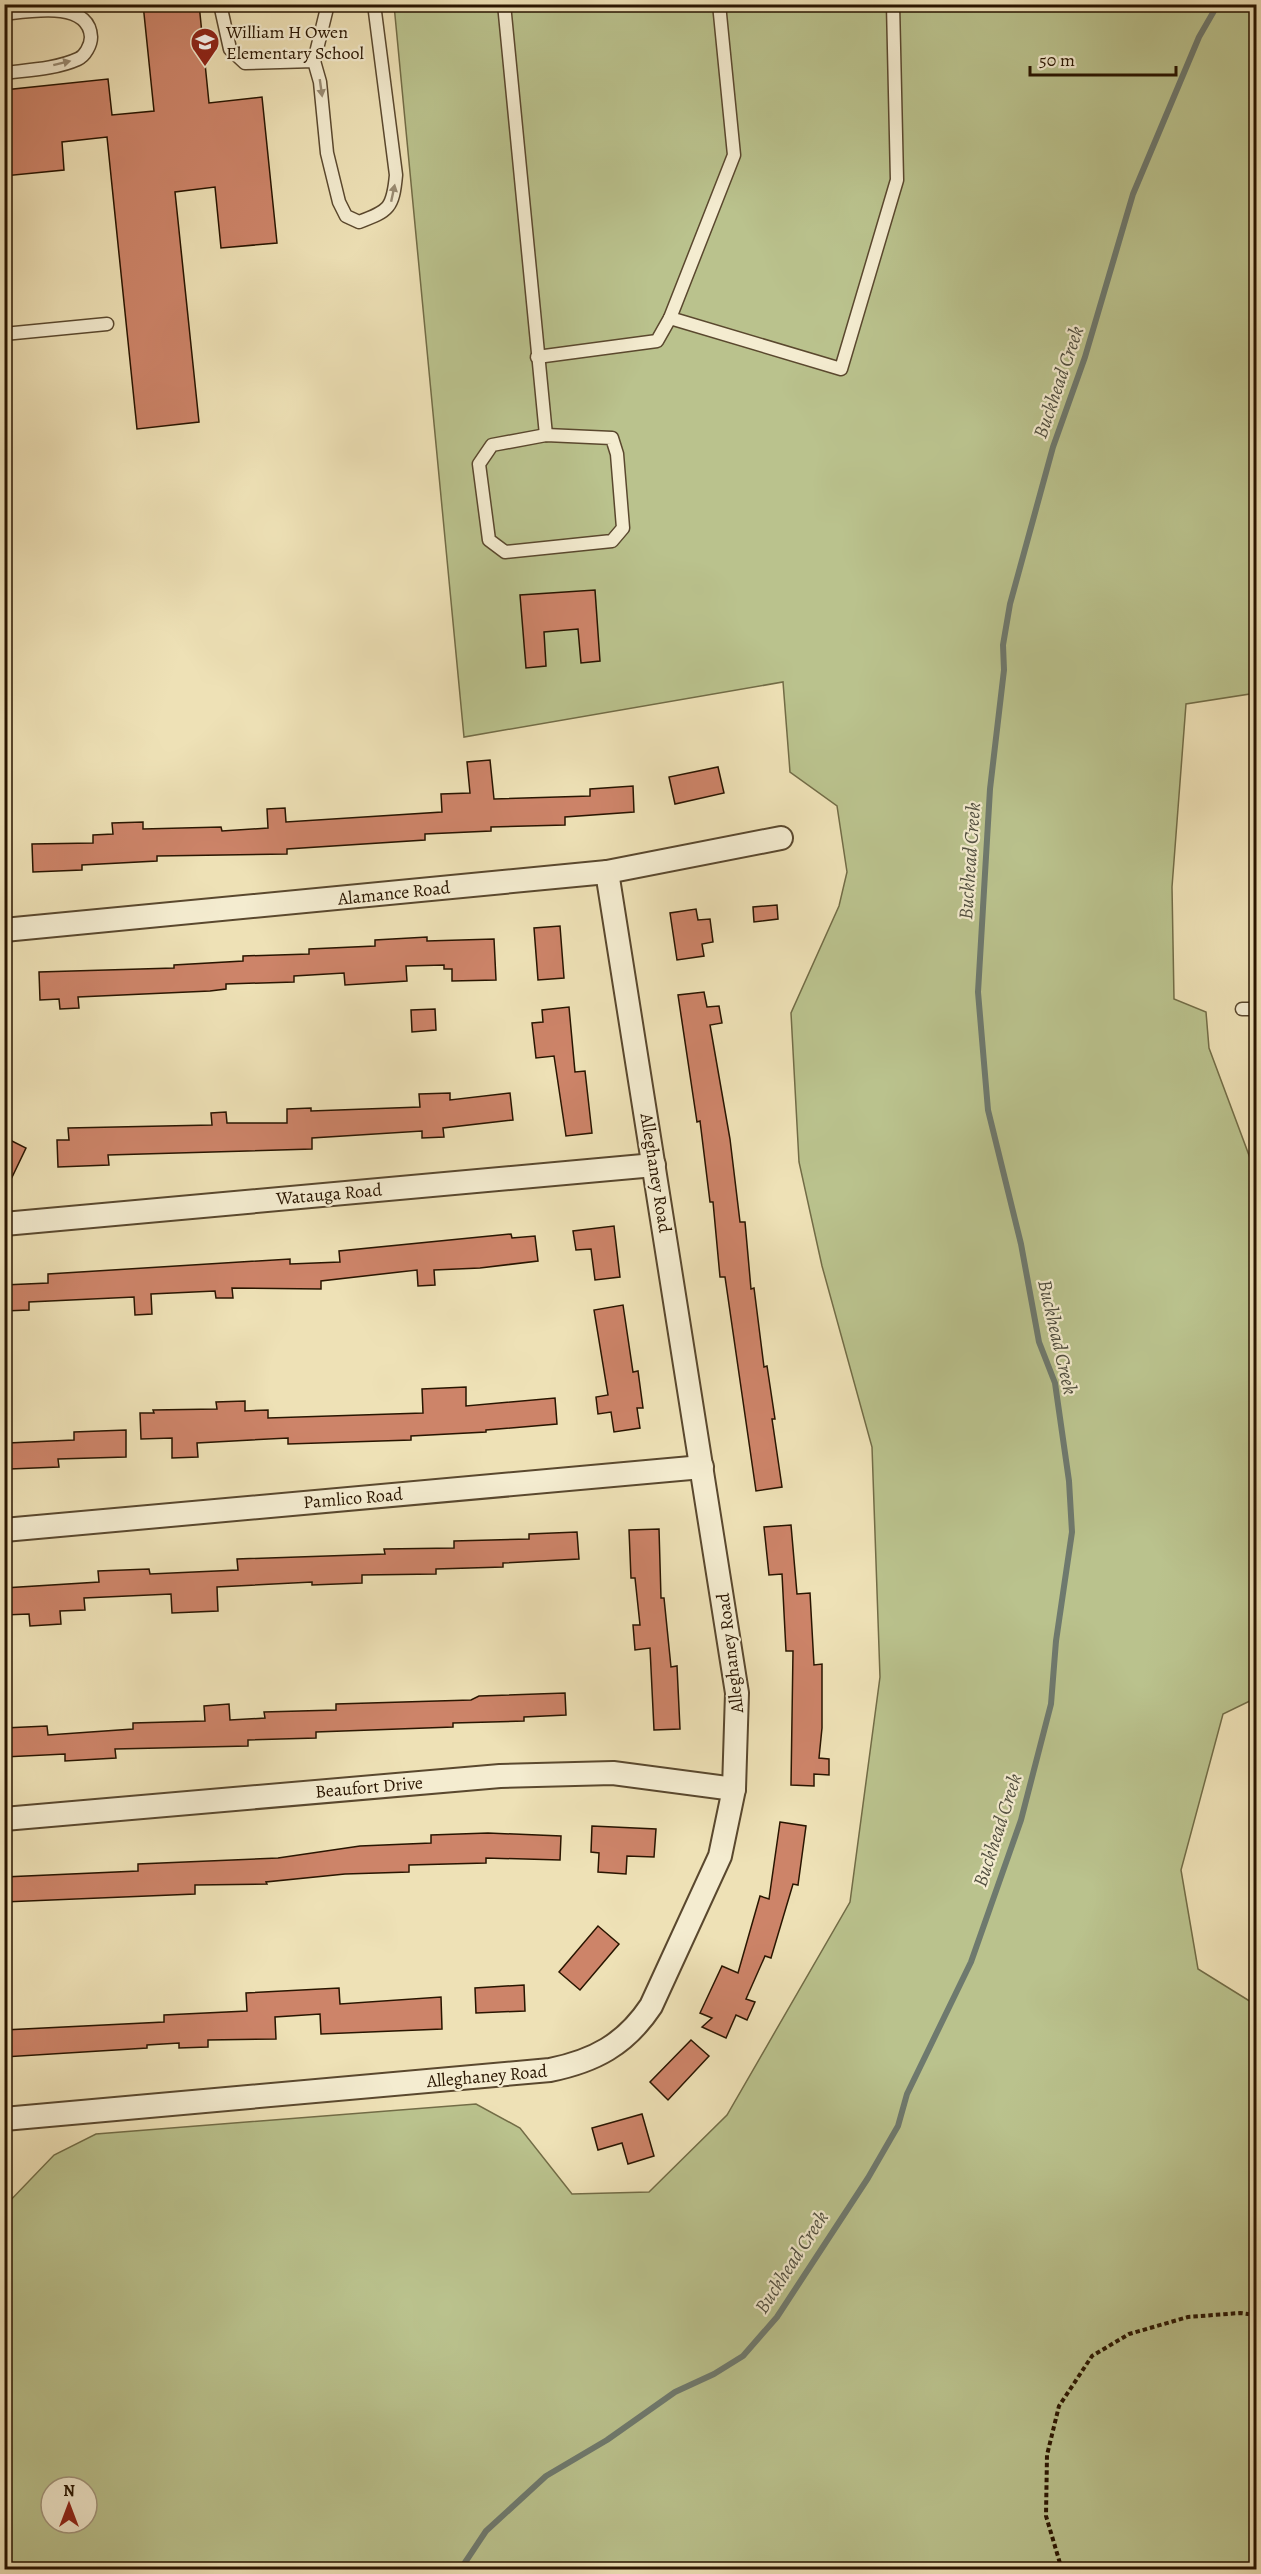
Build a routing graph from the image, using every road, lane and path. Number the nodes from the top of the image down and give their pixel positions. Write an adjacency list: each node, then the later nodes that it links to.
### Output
1 (220, 4): 8 (lane)
2 (328, 4): 8 (lane)
3 (374, 4): 8 (lane, one-way to 3)
4 (504, 4): 13 (lane)
5 (719, 4): 10 (lane)
6 (892, 4): 10 (lane)
7 (4, 14): 9 (lane, one-way to 7)
8 (314, 61)
9 (4, 73)
10 (670, 318): 13 (lane)
11 (107, 324): 12 (lane)
12 (4, 334)
13 (537, 357): 14 (lane)
14 (546, 435): 14 (lane)
15 (781, 838): 16 (street, Alamance Road)
16 (607, 872): 17 (street, Alamance Road); 20 (street, Alleghaney Road)
17 (4, 930)
18 (1242, 1009): 19 (lane)
19 (1257, 1009)
20 (654, 1165): 21 (street, Watauga Road); 22 (street, Alleghaney Road)
21 (4, 1224)
22 (702, 1467): 23 (street, Pamlico Road); 24 (street, Alleghaney Road)
23 (4, 1530)
24 (734, 1789): 25 (street, Beaufort Drive); 26 (street, Alleghaney Road)
25 (4, 1819)
26 (4, 2119)
27 (1257, 2315): 28 (path)
28 (1062, 2570)

